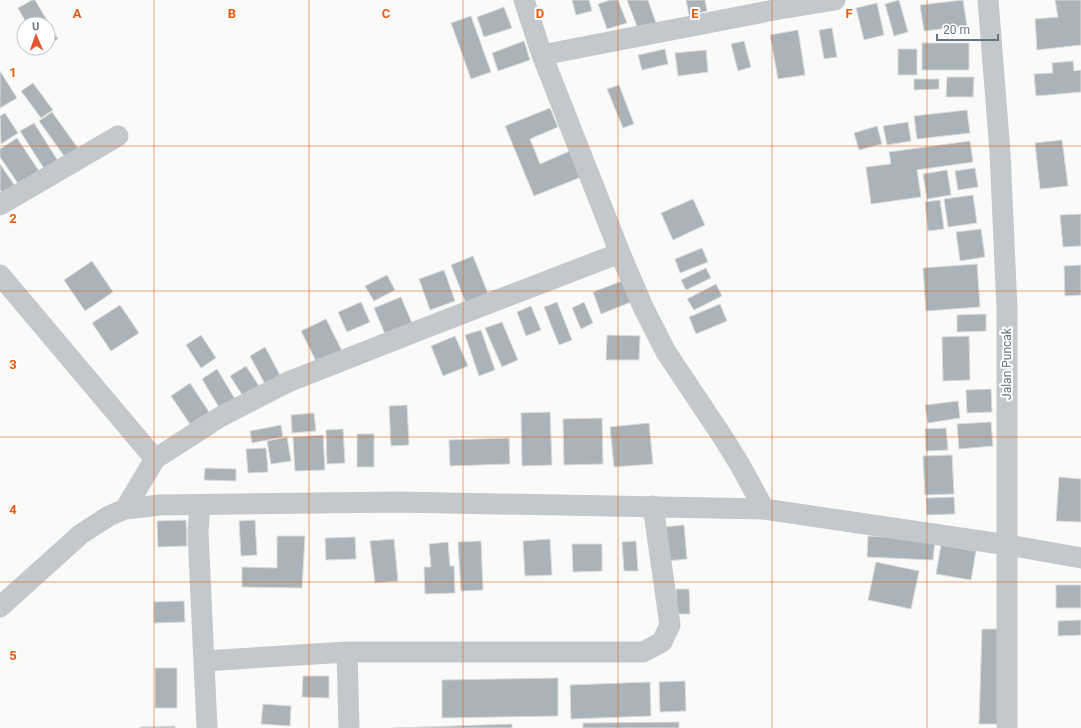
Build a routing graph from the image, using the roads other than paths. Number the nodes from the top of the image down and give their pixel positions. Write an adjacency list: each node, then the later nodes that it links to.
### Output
1 (524, 0): 4 (street)
2 (835, 0): 4 (street)
3 (988, 0): 14 (street, Jalan Puncak)
4 (542, 56): 7 (street)
5 (118, 136): 6 (street)
6 (0, 205)
7 (620, 253): 9 (street); 13 (street)
8 (0, 275): 9 (street)
9 (155, 459): 12 (street)
10 (200, 505): 11 (street); 12 (street); 18 (street)
11 (653, 506): 13 (street); 17 (street)
12 (125, 509): 16 (street)
13 (764, 509): 14 (street)
14 (1008, 545): 15 (street); 21 (street, Jalan Puncak)
15 (1081, 558)
16 (0, 607)
17 (347, 652): 18 (street); 20 (street)
18 (204, 661): 19 (street)
19 (207, 728)
20 (349, 728)
21 (1007, 728)

